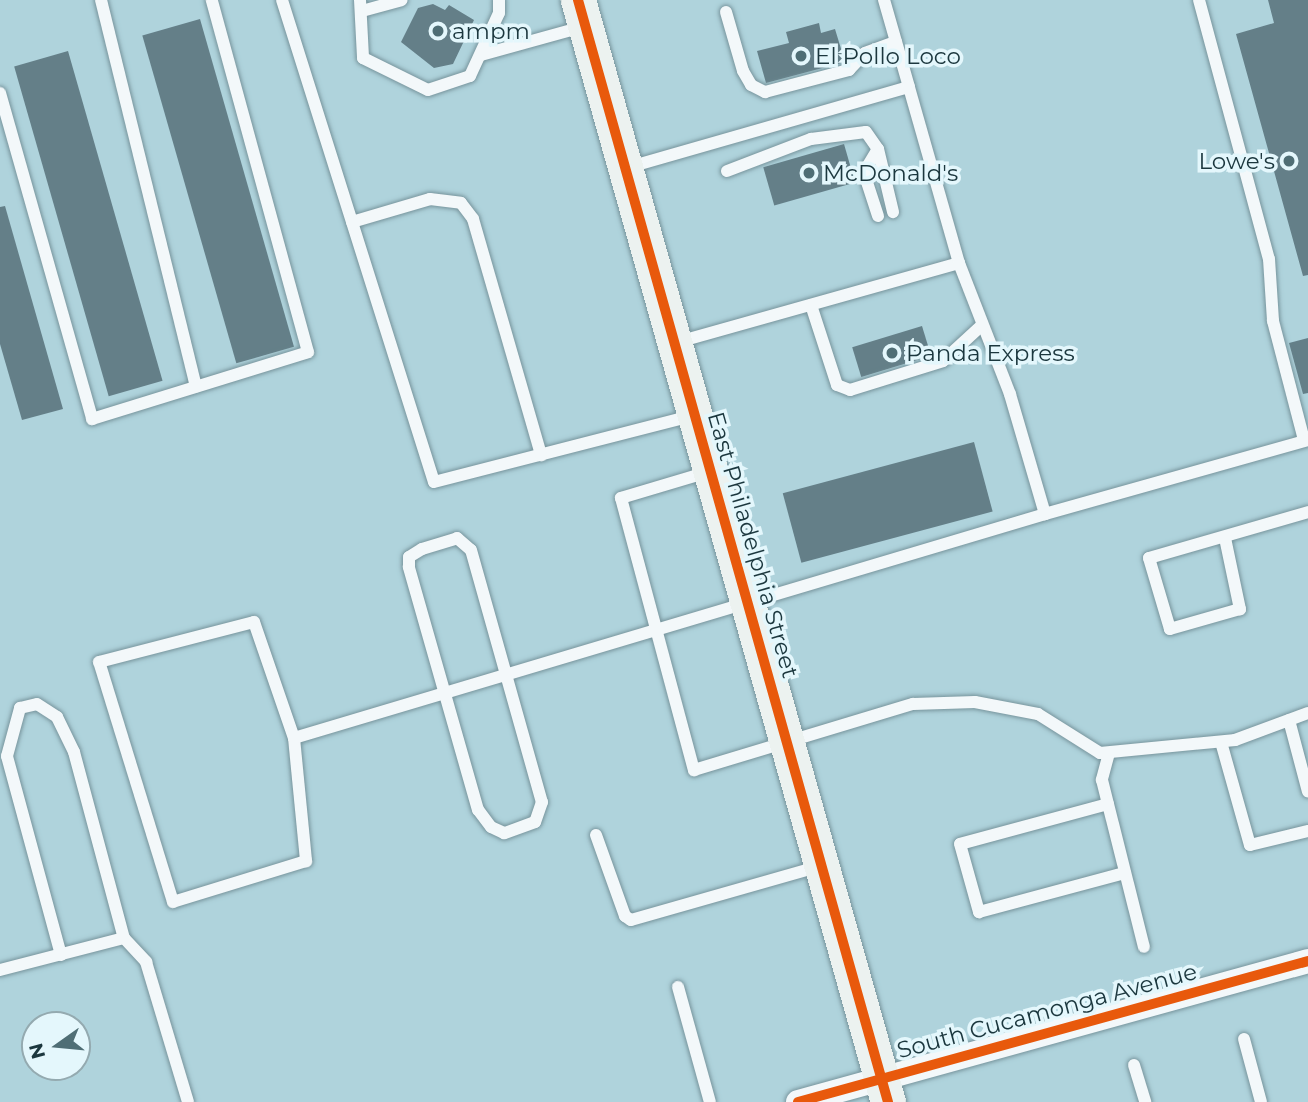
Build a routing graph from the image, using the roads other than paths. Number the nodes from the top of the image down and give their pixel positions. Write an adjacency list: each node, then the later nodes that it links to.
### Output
1 (101, 0): 25 (lane)
2 (212, 0): 25 (lane)
3 (282, 0): 20 (lane)
4 (402, 0): 8 (lane)
5 (499, 0): 12 (lane)
6 (884, 0): 11 (lane)
7 (1199, 0): 27 (lane)
8 (361, 5): 12 (lane)
9 (726, 12): 11 (lane)
10 (582, 13): 12 (lane); 16 (street, East Philadelphia Street)
11 (896, 42): 13 (lane)
12 (481, 55)
13 (909, 87): 16 (lane); 21 (lane)
14 (0, 93): 25 (lane)
15 (878, 149): 17 (lane); 18 (lane); 19 (lane)
16 (625, 168): 24 (street, East Philadelphia Street)
17 (727, 171)
18 (893, 212)
19 (877, 216)
20 (352, 222): 28 (lane); 28 (lane)
21 (959, 263): 22 (lane); 23 (lane)
22 (811, 305): 23 (lane); 24 (lane)
23 (982, 324): 31 (lane)
24 (674, 343): 26 (street, East Philadelphia Street)
25 (196, 387)
26 (695, 415): 28 (lane); 29 (street, East Philadelphia Street)
27 (1306, 440): 31 (lane)
28 (541, 455)
29 (711, 471): 33 (street, East Philadelphia Street); 34 (lane)
30 (1308, 512): 32 (lane)
31 (1045, 514): 33 (lane)
32 (1225, 538): 32 (lane)
33 (748, 604): 34 (lane); 40 (street, East Philadelphia Street)
34 (657, 631): 35 (lane); 40 (lane)
35 (504, 676): 36 (lane); 36 (lane); 36 (lane)
36 (445, 693): 39 (lane)
37 (1308, 713): 38 (lane)
38 (1289, 720): 41 (lane); 43 (lane)
39 (294, 738): 39 (lane)
40 (786, 741): 42 (lane); 47 (street, East Philadelphia Street)
41 (1221, 742): 42 (lane); 45 (lane)
42 (1109, 753): 44 (lane)
43 (1308, 792)
44 (1108, 804): 48 (lane); 48 (lane)
45 (1308, 831)
46 (596, 835): 47 (lane)
47 (821, 866): 57 (street, East Philadelphia Street)
48 (1125, 873): 50 (lane)
49 (124, 938): 51 (lane); 51 (lane); 58 (lane)
50 (1144, 947)
51 (61, 955): 53 (lane)
52 (1308, 961): 57 (street, South Cucamonga Avenue)
53 (0, 970)
54 (678, 987): 59 (lane)
55 (1244, 1039): 62 (lane)
56 (1135, 1065): 61 (lane)
57 (885, 1090): 60 (street, South Cucamonga Avenue)
58 (188, 1102)
59 (710, 1102)
60 (798, 1102)
61 (1145, 1102)
62 (1261, 1102)

